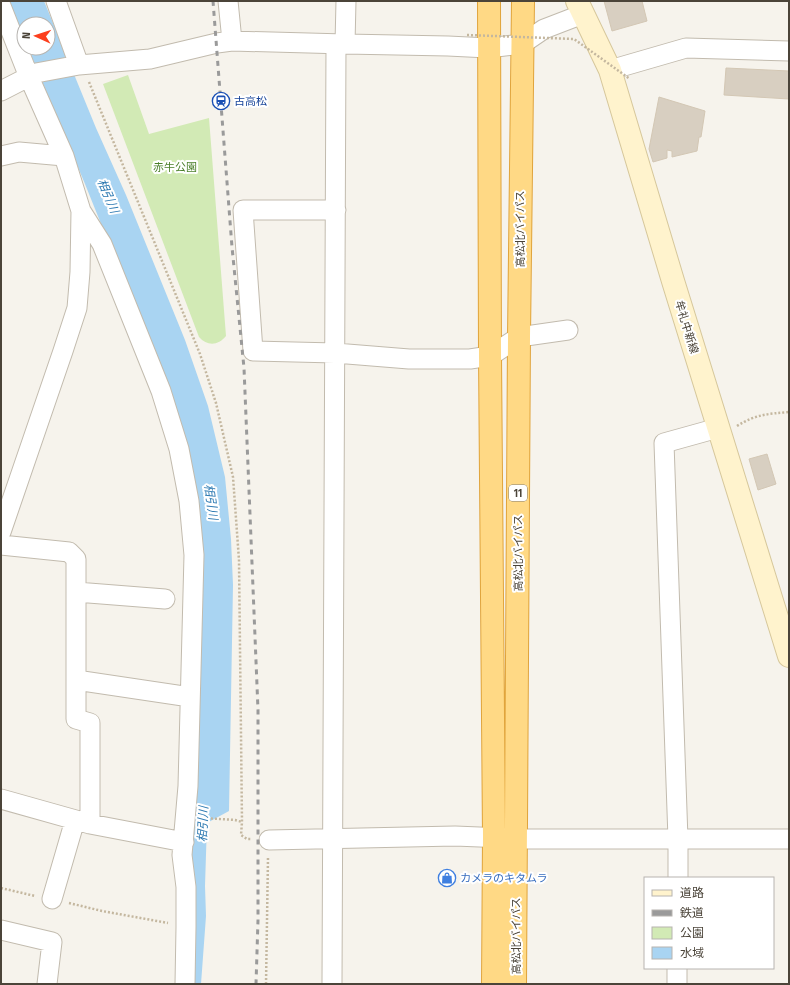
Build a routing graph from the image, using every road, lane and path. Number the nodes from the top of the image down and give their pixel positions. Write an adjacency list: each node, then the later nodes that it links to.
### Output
1 (56, 1): 14 (street)
2 (228, 1): 9 (street)
3 (346, 1): 10 (street)
4 (488, 1): 12 (highway, 高松北バイパス)
5 (523, 1): 11 (highway, 高松北バイパス / 11)
6 (1, 6): 16 (street)
7 (580, 7): 11 (street); 15 (main road, 牟礼中新線)
8 (467, 36): 17 (path, bridge)
9 (232, 41): 10 (street); 14 (street)
10 (341, 44): 12 (street); 21 (street)
11 (522, 44): 12 (street); 24 (highway, 高松北バイパス / 11)
12 (488, 48): 26 (highway, 高松北バイパス)
13 (789, 51): 15 (street)
14 (75, 66): 16 (street)
15 (610, 70): 28 (main road, 牟礼中新線)
16 (32, 75): 18 (street); 20 (street)
17 (630, 78)
18 (1, 91)
19 (1, 156): 20 (street)
20 (64, 156): 22 (street)
21 (336, 210): 25 (street); 25 (street)
22 (81, 211): 29 (street); 35 (street)
23 (568, 330): 24 (street)
24 (519, 337): 26 (street); 41 (highway, 高松北バイパス / 11)
25 (335, 353): 26 (street); 42 (street)
26 (490, 356): 40 (highway, 高松北バイパス)
27 (789, 412): 28 (path)
28 (725, 429): 33 (main road, 牟礼中新線); 43 (street)
29 (1, 532)
30 (1, 545): 31 (street)
31 (76, 592): 32 (street); 34 (street)
32 (165, 599)
33 (789, 656)
34 (76, 680): 35 (street); 38 (street)
35 (190, 697): 46 (street)
36 (1, 799): 38 (street)
37 (197, 818): 39 (path)
38 (83, 822): 46 (street); 49 (street)
39 (242, 822)
40 (494, 838): 41 (street); 42 (street); 56 (highway, 高松北バイパス)
41 (517, 838): 43 (street); 57 (highway, 高松北バイパス / 11)
42 (332, 839): 45 (street); 55 (street)
43 (678, 839): 44 (street); 47 (street)
44 (789, 839)
45 (269, 840)
46 (184, 842): 50 (street)
47 (678, 877)
48 (1, 888): 49 (path)
49 (52, 899): 50 (path)
50 (186, 927): 54 (street)
51 (1, 930): 53 (street)
52 (677, 969): 58 (street)
53 (47, 984)
54 (185, 984)
55 (332, 984)
56 (493, 984)
57 (516, 984)
58 (677, 984)

